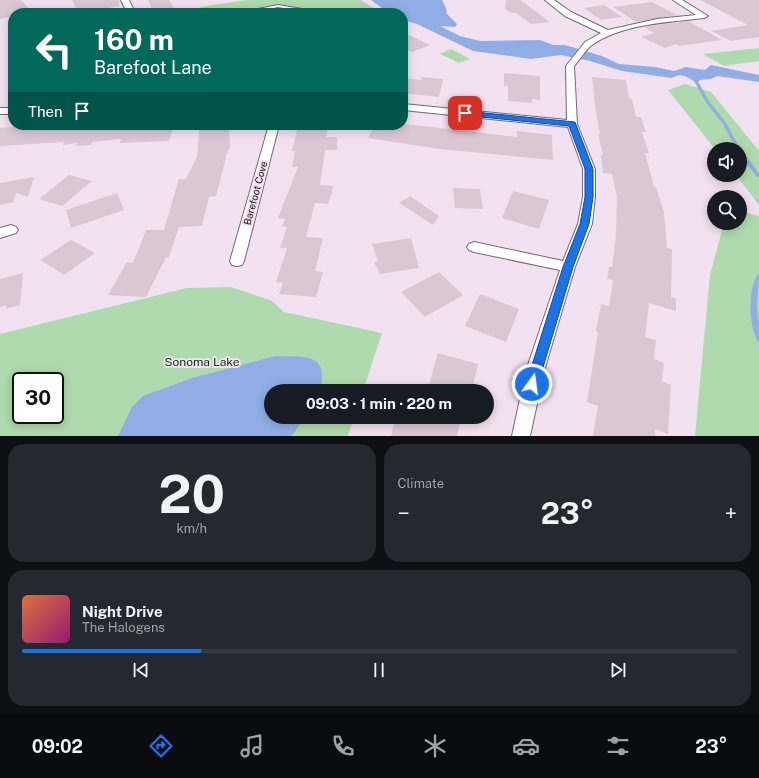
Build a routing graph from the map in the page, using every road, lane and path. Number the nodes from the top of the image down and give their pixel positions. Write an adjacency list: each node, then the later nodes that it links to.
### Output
1 (549, 0): 5 (street)
2 (677, 0): 5 (street)
3 (268, 8): 4 (lane)
4 (290, 8)
5 (607, 33): 7 (street)
6 (408, 108): 7 (street)
7 (572, 124): 11 (street)
8 (273, 130): 10 (street, Barefoot Cove)
9 (474, 247): 11 (street)
10 (237, 261)
11 (568, 267): 12 (street)
12 (521, 436)

